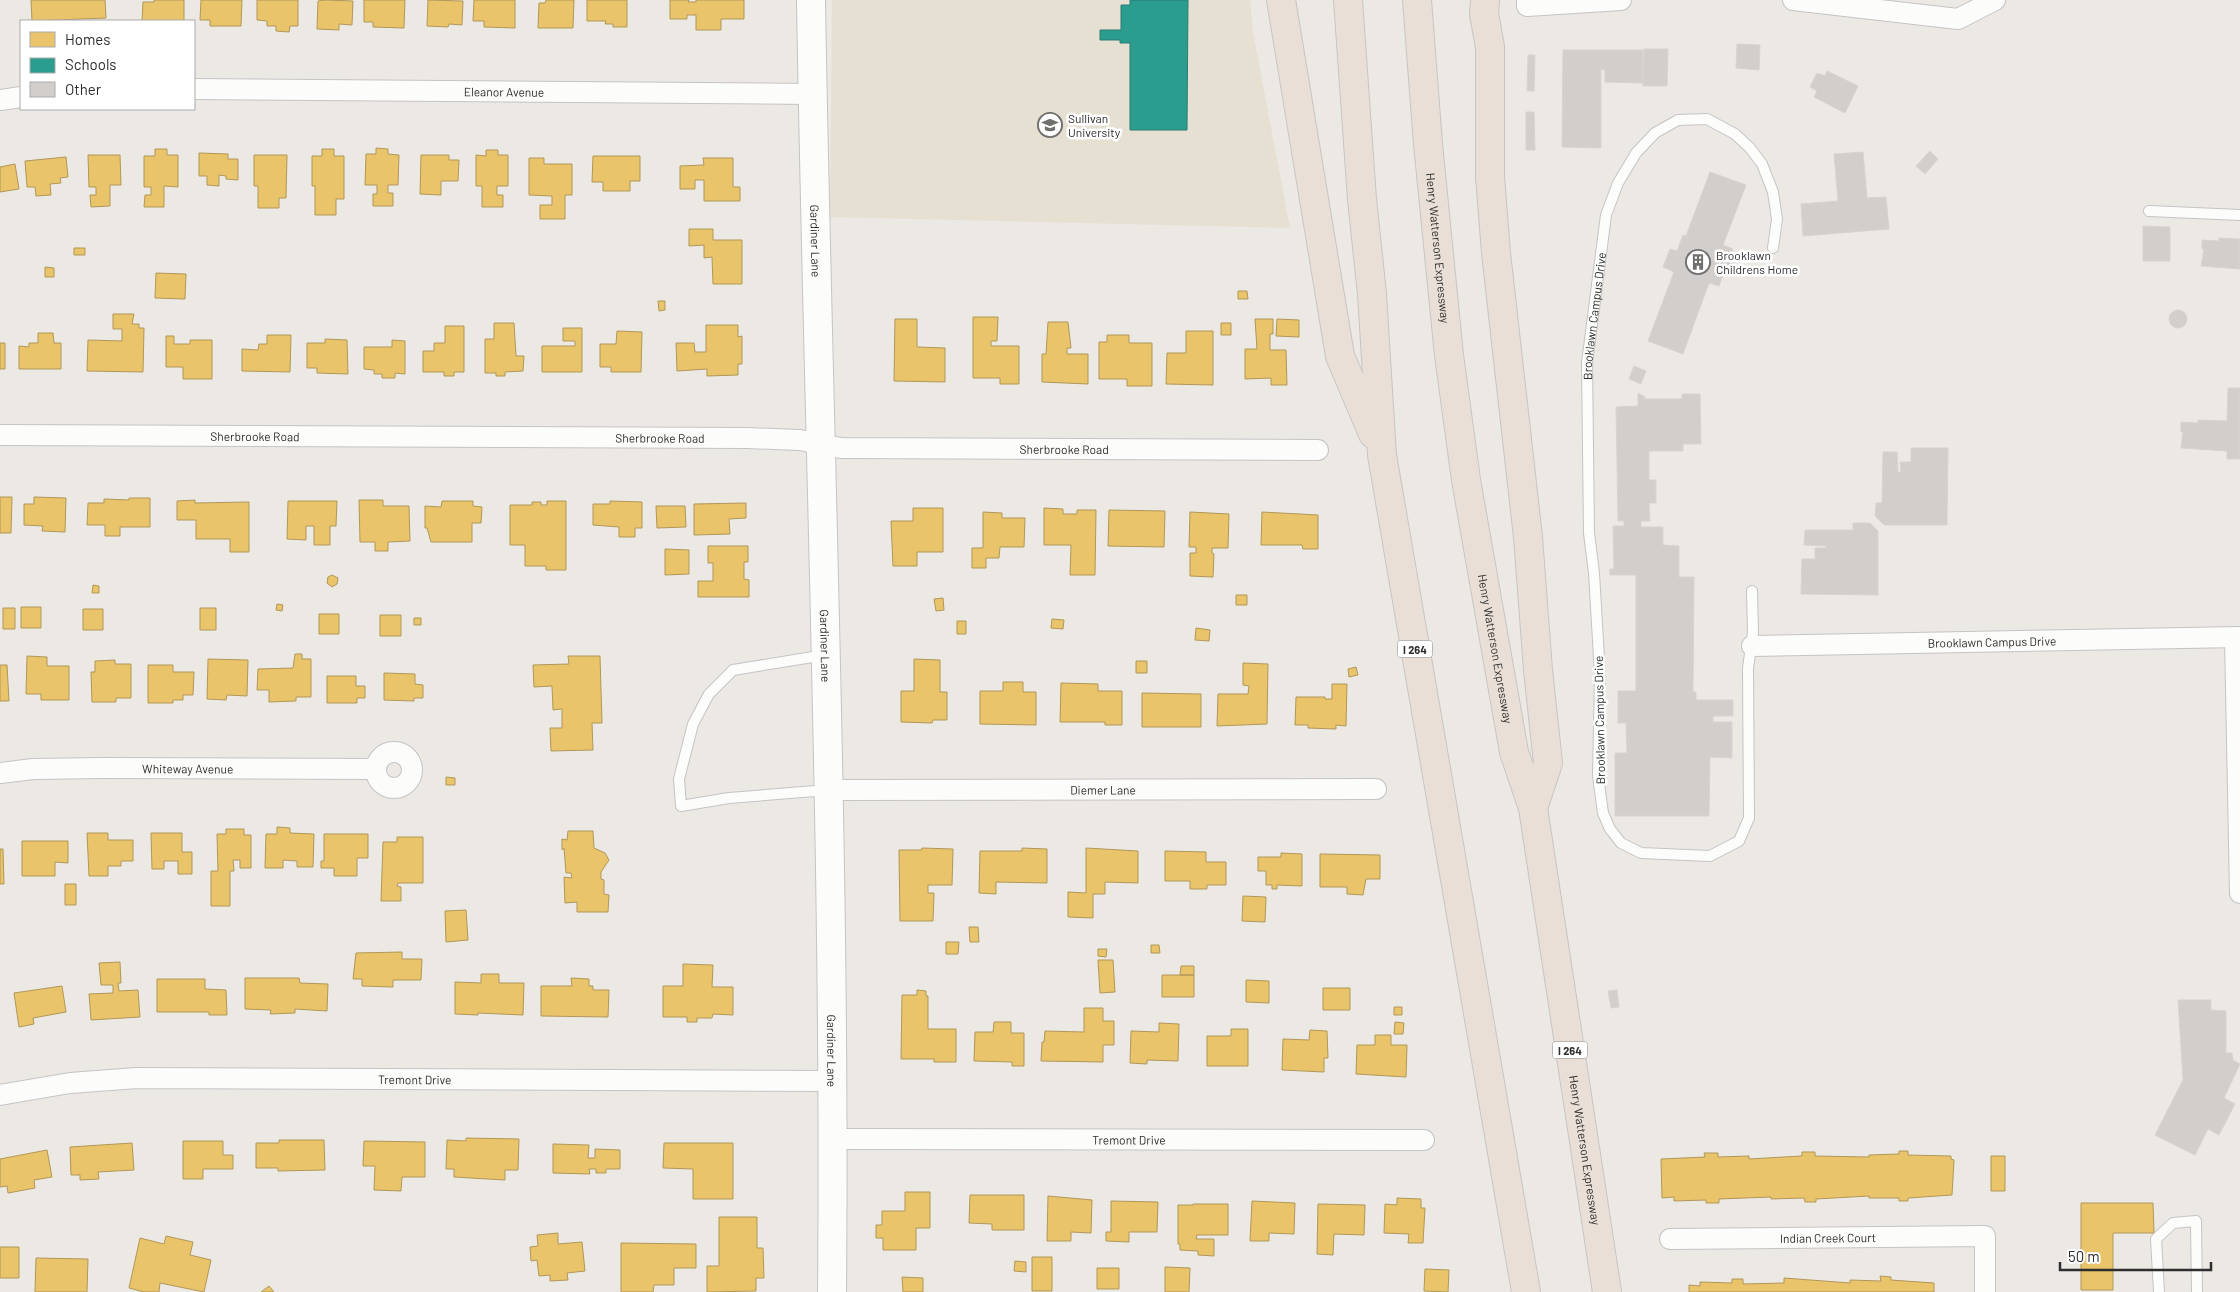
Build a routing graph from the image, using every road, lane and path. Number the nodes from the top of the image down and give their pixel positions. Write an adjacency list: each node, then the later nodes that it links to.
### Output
1 (812, 0): 11 (main road, Gardiner Lane)
2 (1281, 0): 20 (highway)
3 (1348, 0): 20 (highway, I 264)
4 (1418, 0): 30 (highway, Henry Watterson Expressway / I 264)
5 (1485, 0): 30 (highway)
6 (1527, 0): 7 (street)
7 (1621, 0)
8 (1793, 0): 9 (street)
9 (1995, 0)
10 (195, 89): 11 (street, Eleanor Avenue)
11 (813, 94): 18 (main road, Gardiner Lane)
12 (20, 97): 13 (street)
13 (0, 100)
14 (2149, 211): 15 (lane)
15 (2240, 215)
16 (1773, 248): 23 (lane, Brooklawn Campus Drive)
17 (0, 435): 18 (street, Sherbrooke Road)
18 (820, 443): 19 (street, Sherbrooke Road); 24 (main road, Gardiner Lane)
19 (1318, 450)
20 (1382, 455): 38 (highway, I 264)
21 (1752, 591): 23 (lane)
22 (2238, 637): 23 (street, Brooklawn Campus Drive); 28 (street)
23 (1752, 646)
24 (825, 654): 29 (main road, Gardiner Lane); 29 (lane)
25 (376, 769): 26 (street, Whiteway Avenue)
26 (0, 773)
27 (1376, 789): 29 (street, Diemer Lane)
28 (2239, 789): 31 (street)
29 (829, 790): 32 (main road, Gardiner Lane)
30 (1533, 808): 39 (highway, Henry Watterson Expressway / I 264)
31 (2240, 894)
32 (832, 1081): 33 (street, Tremont Drive); 34 (main road, Gardiner Lane)
33 (0, 1095)
34 (834, 1139): 35 (street, Tremont Drive); 37 (main road, Gardiner Lane)
35 (1424, 1140)
36 (1670, 1239): 40 (street, Indian Creek Court)
37 (832, 1292)
38 (1526, 1292)
39 (1607, 1292)
40 (1985, 1292)
41 (2159, 1292): 42 (lane)
42 (2197, 1292)

